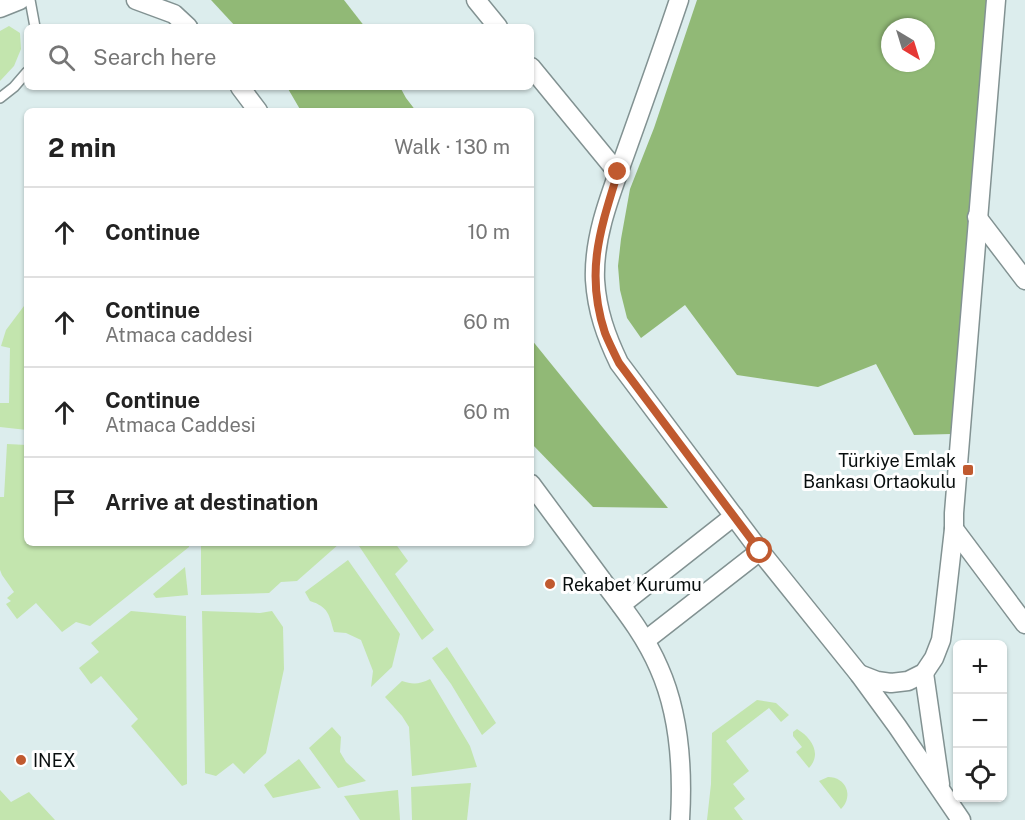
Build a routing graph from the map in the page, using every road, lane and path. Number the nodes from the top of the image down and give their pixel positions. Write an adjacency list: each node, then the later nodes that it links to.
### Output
1 (20, 0): 8 (street)
2 (30, 0): 10 (lane)
3 (136, 0): 9 (street)
4 (162, 0): 9 (lane)
5 (476, 0): 12 (street)
6 (679, 0): 18 (street)
7 (996, 0): 19 (street)
8 (0, 8)
9 (174, 14): 11 (street)
10 (34, 24)
11 (185, 24)
12 (496, 24)
13 (534, 71): 18 (street)
14 (24, 75): 16 (lane)
15 (242, 90): 17 (street)
16 (0, 98)
17 (256, 108)
18 (618, 172): 22 (street)
19 (977, 218): 20 (street); 23 (street)
20 (1025, 280)
21 (534, 488): 25 (street)
22 (734, 516): 24 (street); 25 (street)
23 (954, 529): 26 (street); 28 (street)
24 (760, 551): 27 (street); 29 (street)
25 (621, 605): 27 (street)
26 (1025, 624)
27 (645, 640): 31 (street)
28 (924, 673): 29 (street); 30 (street)
29 (859, 674): 30 (street)
30 (941, 790): 32 (street)
31 (680, 820)
32 (961, 820)

